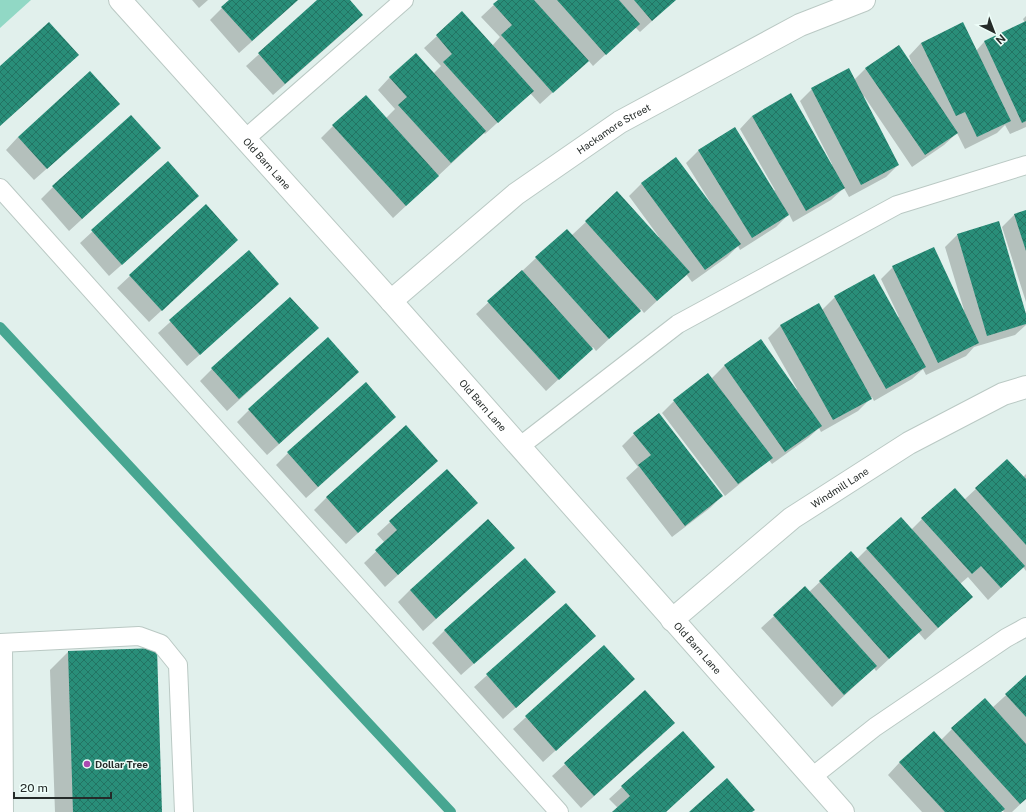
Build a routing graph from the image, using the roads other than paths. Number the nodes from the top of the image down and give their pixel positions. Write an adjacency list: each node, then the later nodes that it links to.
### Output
1 (120, 0): 4 (street, Old Barn Lane)
2 (404, 0): 4 (lane)
3 (864, 0): 7 (street, Hackamore Street)
4 (245, 139): 7 (street, Old Barn Lane)
5 (1026, 165): 9 (lane)
6 (0, 188): 16 (lane)
7 (391, 301): 9 (street, Old Barn Lane)
8 (1026, 387): 10 (street, Windmill Lane)
9 (519, 447): 10 (street, Old Barn Lane)
10 (672, 620): 13 (street, Old Barn Lane)
11 (1026, 628): 13 (lane)
12 (2, 643): 14 (lane); 15 (lane)
13 (812, 777): 17 (street, Old Barn Lane)
14 (4, 812)
15 (184, 812)
16 (559, 812)
17 (843, 812)

